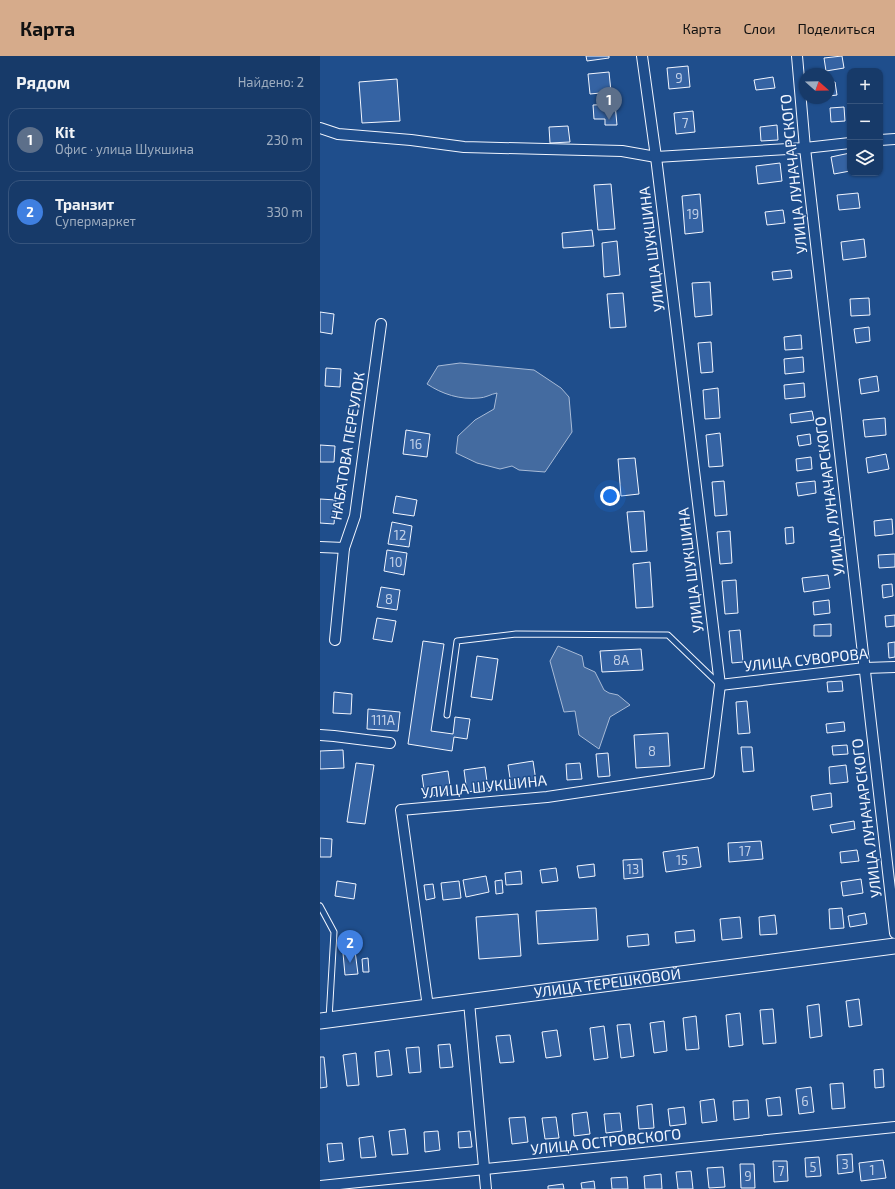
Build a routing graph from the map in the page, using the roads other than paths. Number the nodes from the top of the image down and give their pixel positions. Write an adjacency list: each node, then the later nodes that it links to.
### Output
1 (642, 56): 8 (street, УЛИЦА ШУКШИНА)
2 (797, 56): 7 (street, УЛИЦА ЛУНАЧАРСКОГО)
3 (320, 128): 8 (street)
4 (895, 139): 5 (street)
5 (883, 140)
6 (847, 143): 7 (street)
7 (805, 148): 8 (street); 14 (street, УЛИЦА ЛУНАЧАРСКОГО)
8 (656, 157): 15 (street, УЛИЦА ШУКШИНА)
9 (382, 324): 11 (street, НАБАТОВА ПЕРЕУЛОК)
10 (320, 546): 11 (street)
11 (344, 548): 12 (street, НАБАТОВА ПЕРЕУЛОК)
12 (335, 640)
13 (895, 667): 14 (street, УЛИЦА СУВОРОВА)
14 (865, 668): 15 (street, УЛИЦА СУВОРОВА); 20 (street, УЛИЦА ЛУНАЧАРСКОГО)
15 (720, 685): 16 (lane); 23 (street, УЛИЦА ШУКШИНА)
16 (447, 715)
17 (320, 735): 18 (street)
18 (390, 743)
19 (320, 906): 24 (lane)
20 (895, 932)
21 (895, 946): 22 (main road, УЛИЦА ТЕРЕШКОВОЙ)
22 (469, 1002): 23 (main road, УЛИЦА ТЕРЕШКОВОЙ); 26 (street)
23 (428, 1007): 24 (main road, УЛИЦА ТЕРЕШКОВОЙ)
24 (325, 1021)
25 (895, 1127): 26 (street, УЛИЦА ОСТРОВСКОГО)
26 (484, 1170): 27 (street, УЛИЦА ОСТРОВСКОГО); 28 (street)
27 (320, 1186)
28 (486, 1189)

